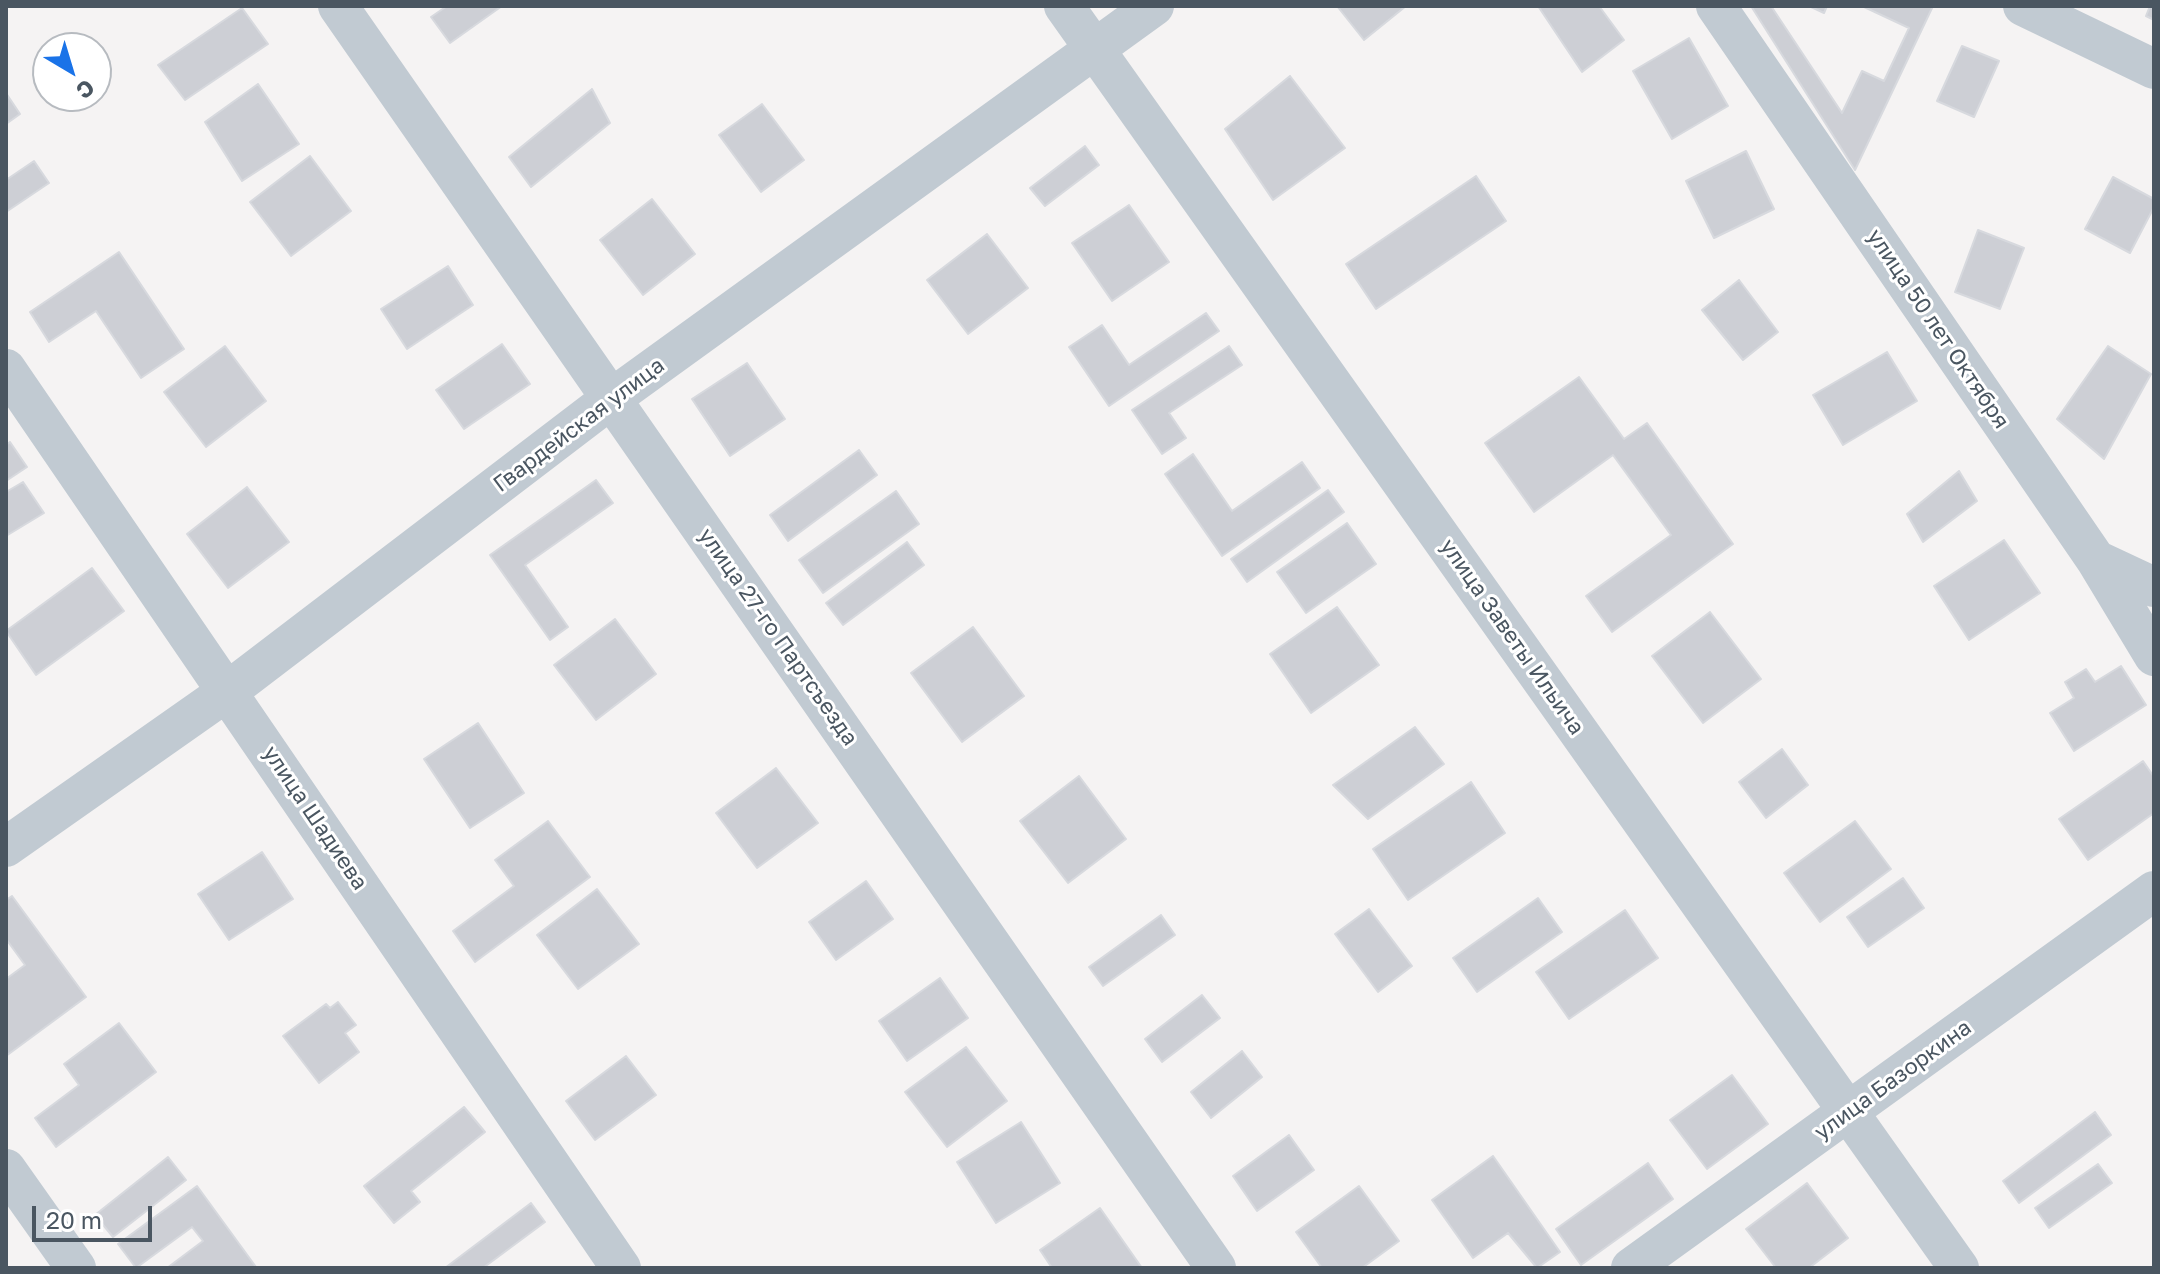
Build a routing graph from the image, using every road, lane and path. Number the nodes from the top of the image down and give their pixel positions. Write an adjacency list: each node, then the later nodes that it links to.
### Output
1 (338, 6): 9 (street, улица 27-го Партсъезда)
2 (1064, 6): 6 (street, улица Заветы Ильича)
3 (1154, 6): 6 (street, Гвардейская улица)
4 (1716, 6): 10 (street, улица 50 лет Октября)
5 (2023, 6): 7 (street)
6 (1095, 48): 9 (street, Гвардейская улица); 16 (street, улица Заветы Ильича)
7 (2154, 69)
8 (6, 369): 13 (street, улица Шадиева)
9 (612, 398): 13 (street, Гвардейская улица); 20 (street, улица 27-го Партсъезда)
10 (2096, 560): 11 (street); 12 (street, улица 50 лет Октября)
11 (2154, 587)
12 (2154, 656)
13 (228, 691): 14 (street, Гвардейская улица); 19 (street, улица Шадиева)
14 (6, 847)
15 (2154, 891): 16 (street, улица Базоркина)
16 (1850, 1112): 21 (street, улица Базоркина); 22 (street, улица Заветы Ильича)
17 (6, 1169): 18 (street)
18 (76, 1268)
19 (621, 1268)
20 (1216, 1268)
21 (1631, 1268)
22 (1959, 1268)

